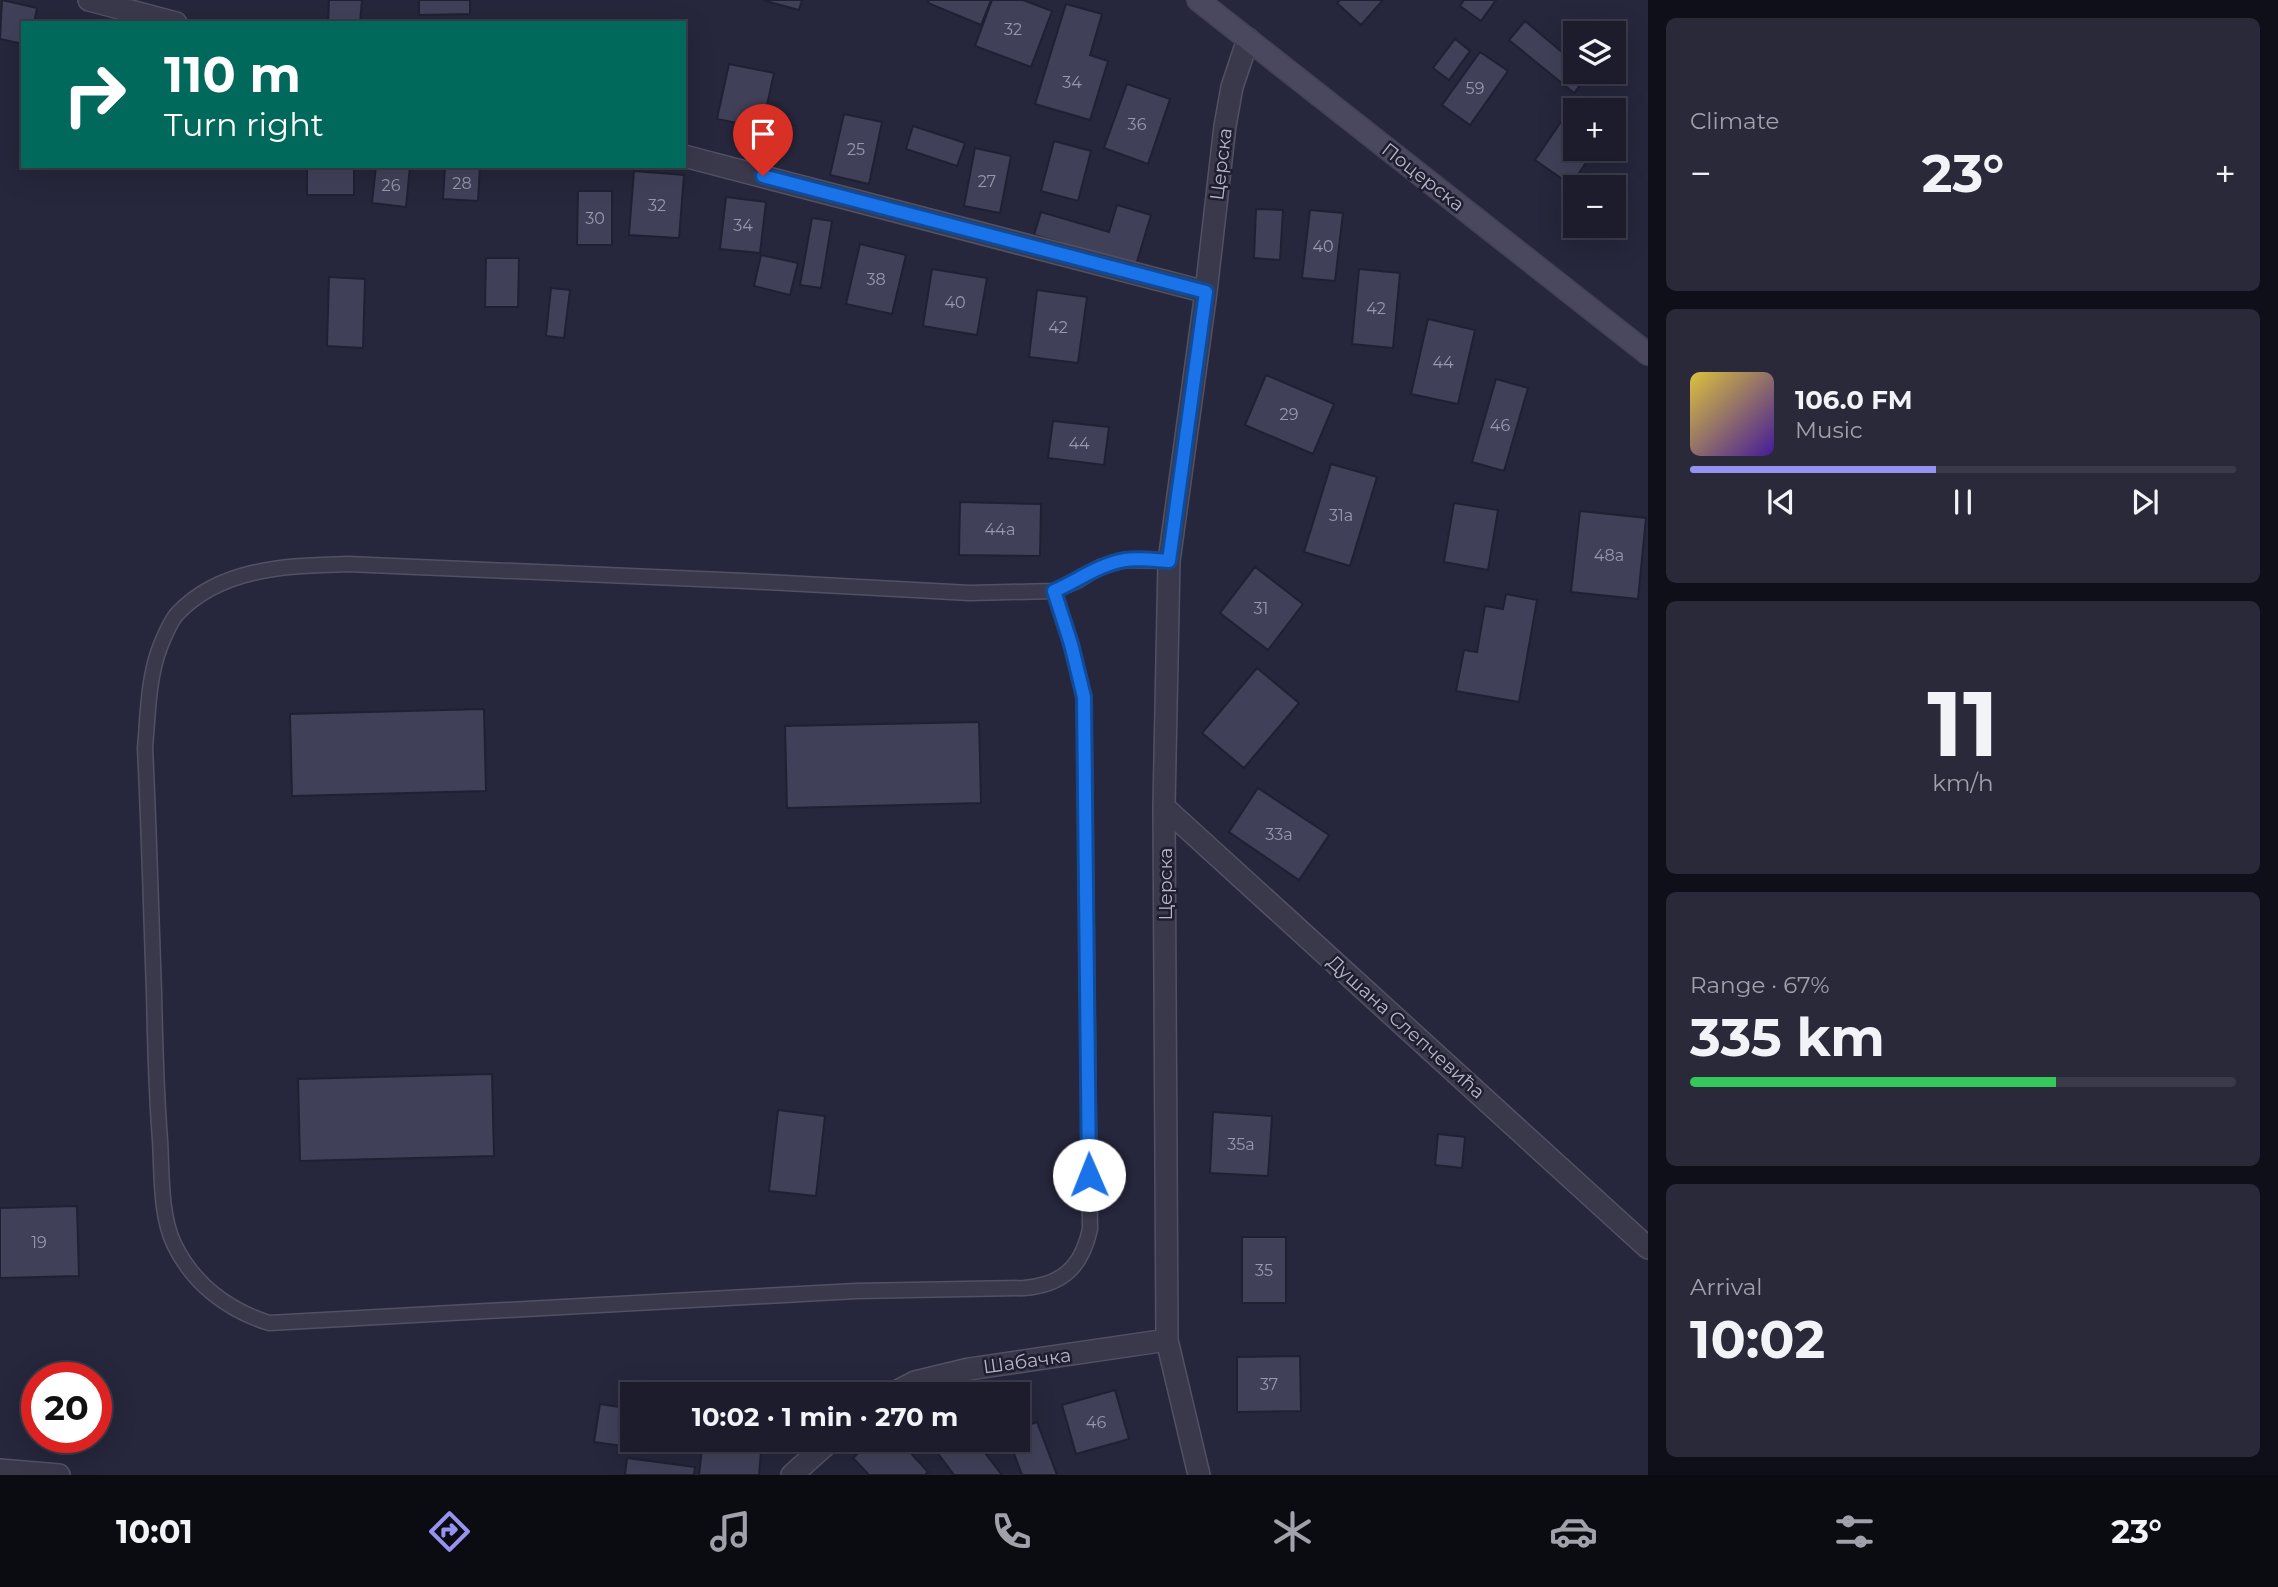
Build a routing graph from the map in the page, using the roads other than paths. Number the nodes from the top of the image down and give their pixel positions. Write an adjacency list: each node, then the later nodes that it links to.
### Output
1 (89, 0): 3 (street)
2 (1198, 0): 4 (main road, Поцерска)
3 (168, 21)
4 (1248, 39): 6 (street, Церска); 7 (main road, Поцерска)
5 (686, 157): 6 (street)
6 (1206, 292): 8 (street, Церска)
7 (1648, 354)
8 (1169, 561): 9 (lane); 10 (street, Церска)
9 (1054, 591): 9 (lane)
10 (1164, 807): 11 (street, Душана Слепчевића); 12 (street, Церска)
11 (1648, 1248)
12 (1167, 1340): 13 (street, Шабачка); 18 (street, Церска)
13 (915, 1382)
14 (818, 1452): 17 (street)
15 (0, 1470): 16 (street)
16 (59, 1475)
17 (792, 1475)
18 (1199, 1475)

